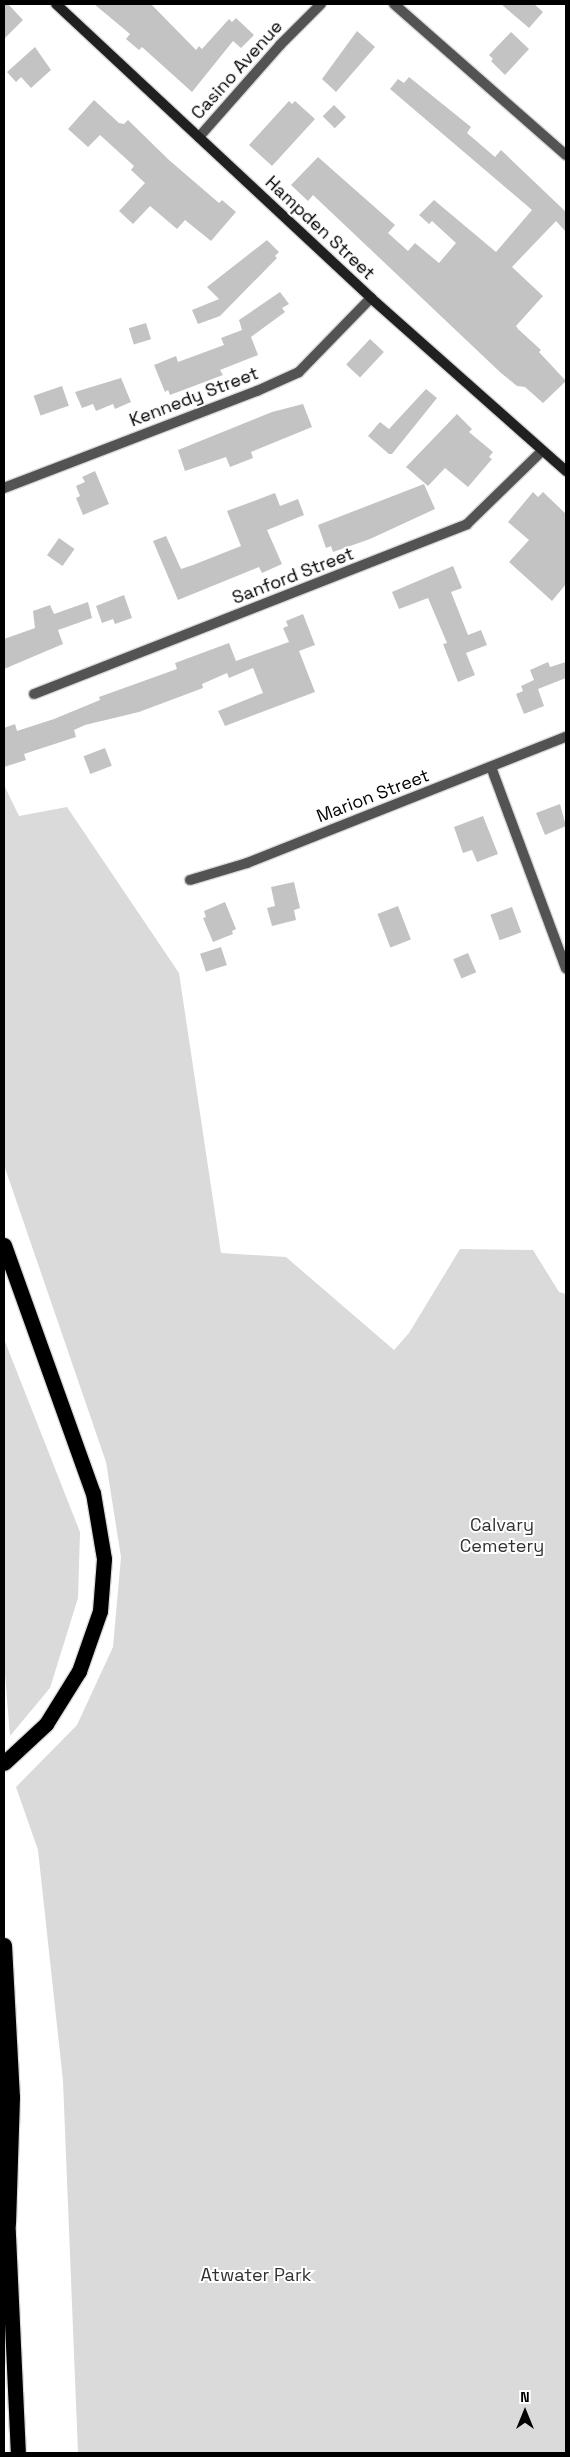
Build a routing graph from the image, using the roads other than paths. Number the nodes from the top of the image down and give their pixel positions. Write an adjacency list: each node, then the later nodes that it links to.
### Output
1 (56, 4): 4 (main road, Hampden Street)
2 (321, 4): 4 (street, Casino Avenue)
3 (394, 4): 5 (street)
4 (198, 137): 6 (main road, Hampden Street)
5 (566, 155)
6 (371, 298): 7 (main road, Hampden Street); 9 (street, Kennedy Street)
7 (541, 452): 8 (main road, Hampden Street); 10 (street, Sanford Street)
8 (566, 471)
9 (4, 488)
10 (34, 694)
11 (566, 737): 12 (street, Marion Street)
12 (491, 767): 13 (street, Marion Street); 14 (street)
13 (190, 880)
14 (566, 969)
15 (4, 1245): 16 (highway)
16 (4, 1762)
17 (4, 1945): 19 (highway)
18 (4, 2176): 19 (highway)
19 (8, 2223): 20 (highway)
20 (18, 2453)

